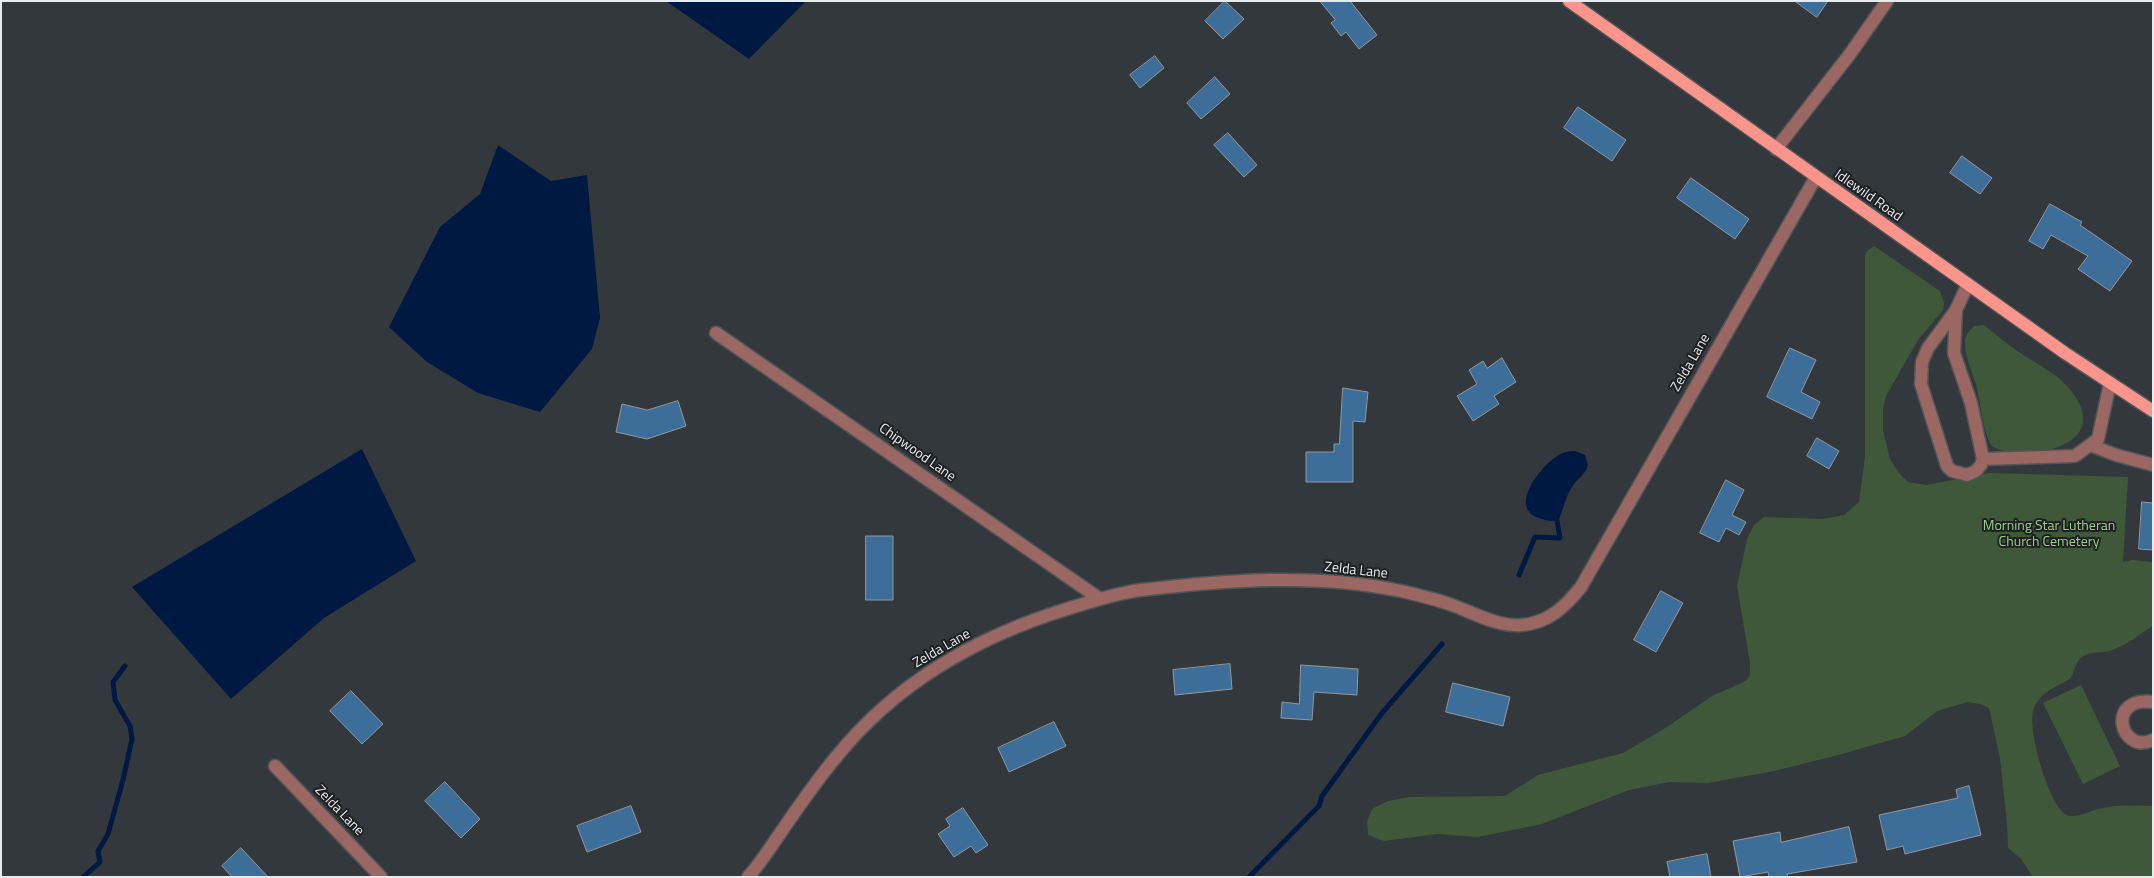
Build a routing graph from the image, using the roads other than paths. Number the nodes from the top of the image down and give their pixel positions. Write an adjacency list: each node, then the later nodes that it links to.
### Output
1 (1569, 1): 3 (main road, Idlewild Road)
2 (1887, 1): 3 (street)
3 (1776, 148): 4 (main road, Idlewild Road)
4 (1816, 177): 5 (main road, Idlewild Road); 13 (street, Zelda Lane)
5 (1968, 284): 6 (street); 8 (main road, Idlewild Road)
6 (1956, 310): 11 (street); 11 (street)
7 (716, 333): 13 (street, Chipwood Lane)
8 (2110, 383): 9 (main road, Idlewild Road); 10 (street)
9 (2153, 412)
10 (2090, 445): 11 (street); 12 (street)
11 (1983, 460)
12 (2153, 465)
13 (1100, 599): 18 (street, Zelda Lane)
14 (2153, 702): 15 (street)
15 (2153, 740)
16 (275, 766): 17 (street, Zelda Lane)
17 (381, 877)
18 (748, 877)

